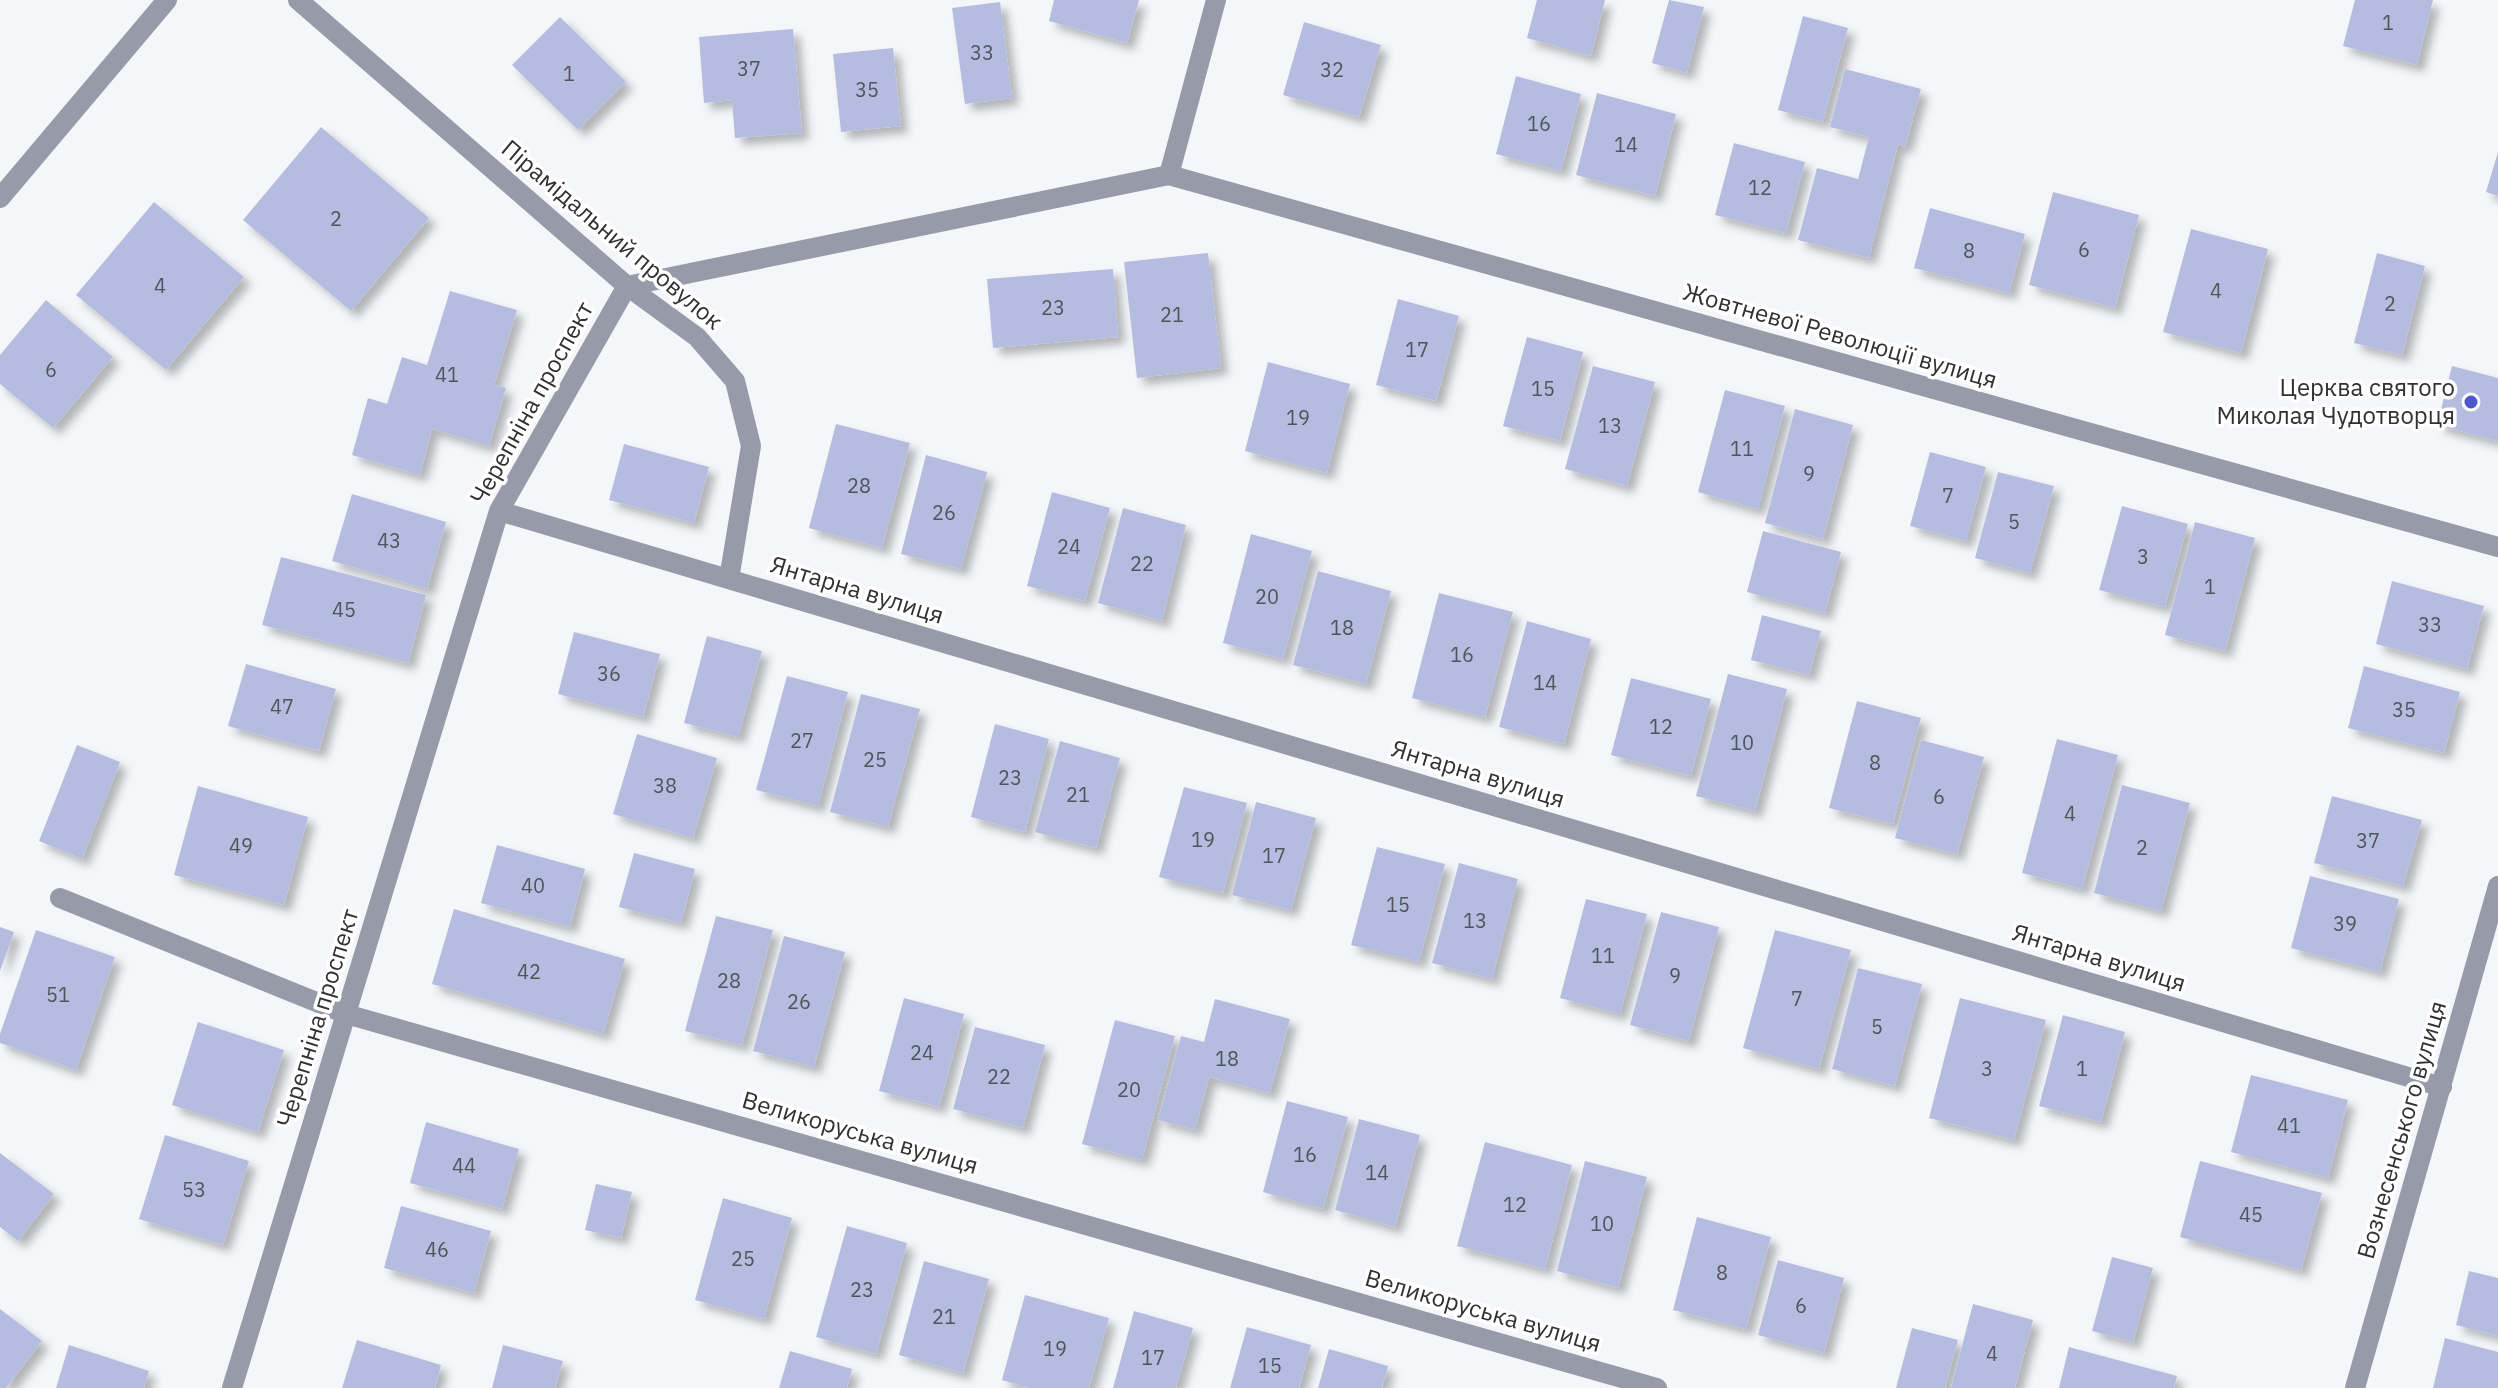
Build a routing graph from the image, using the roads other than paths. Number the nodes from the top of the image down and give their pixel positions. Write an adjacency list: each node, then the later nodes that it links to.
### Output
1 (167, 0): 5 (street)
2 (298, 0): 6 (street, Пірамідальний провулок)
3 (1216, 0): 4 (street)
4 (1169, 175): 6 (street); 8 (street, Жовтневої Революції вулиця)
5 (0, 198)
6 (627, 286): 7 (street, Черепніна проспект); 9 (street, Пірамідальний провулок)
7 (499, 511): 9 (street, Янтарна вулиця); 12 (street, Черепніна проспект)
8 (2498, 547)
9 (729, 579): 13 (street, Янтарна вулиця)
10 (2498, 886): 13 (street, Вознесенського вулиця)
11 (60, 898): 12 (street, Великоруська вулиця)
12 (346, 1014): 14 (street, Черепніна проспект); 15 (street, Великоруська вулиця)
13 (2442, 1087): 16 (street, Вознесенського вулиця)
14 (232, 1388)
15 (1657, 1388)
16 (2355, 1388)

